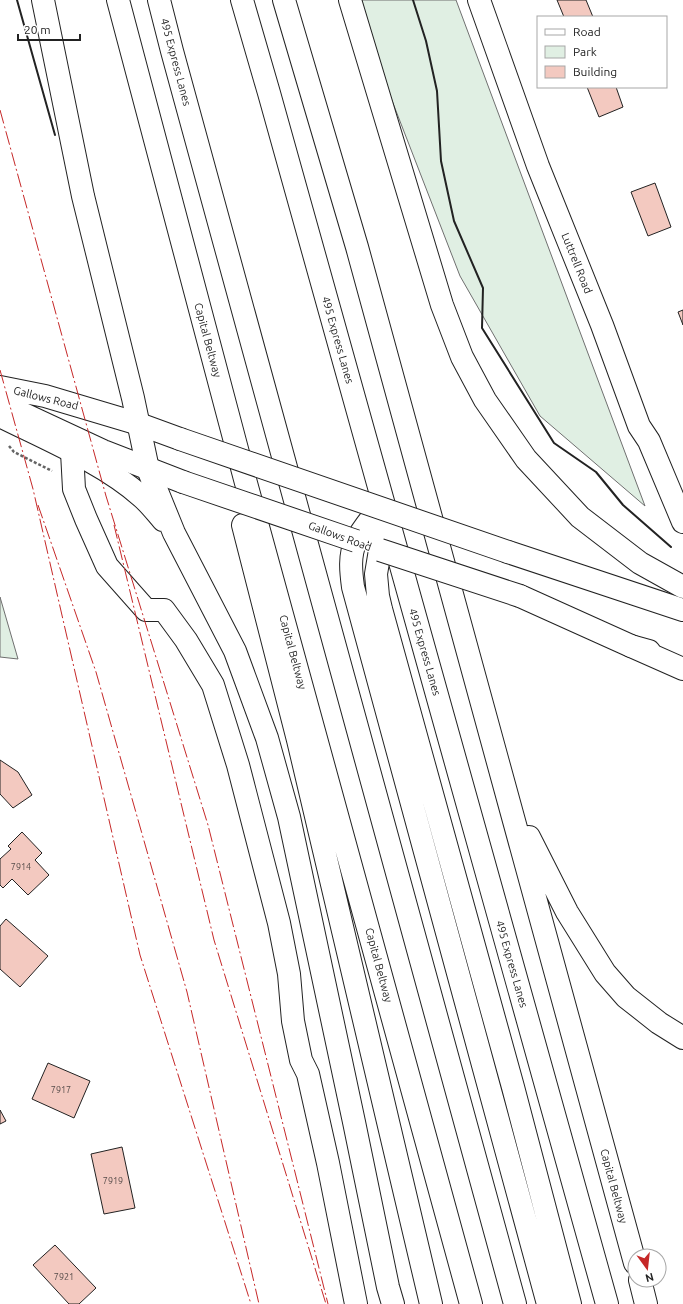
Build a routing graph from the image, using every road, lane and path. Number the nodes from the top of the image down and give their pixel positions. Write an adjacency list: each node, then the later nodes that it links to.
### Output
1 (43, 0): 12 (main road)
2 (118, 0): 8 (main road, Capital Beltway)
3 (159, 0): 35 (main road, 495 Express Lanes)
4 (242, 0): 38 (main road, 495 Express Lanes)
5 (284, 0): 27 (main road, Capital Beltway)
6 (350, 0): 22 (main road)
7 (479, 0): 18 (main road, Luttrell Road)
8 (135, 67): 33 (main road); 34 (main road, Capital Beltway)
9 (0, 387): 12 (main road, Gallows Road)
10 (0, 402): 15 (main road, Gallows Road)
11 (0, 416): 14 (main road)
12 (139, 424): 15 (main road); 17 (main road, Gallows Road, bridge)
13 (4, 440): 16 (path)
14 (72, 452): 16 (main road); 19 (main road)
15 (148, 468): 19 (main road); 20 (main road, Gallows Road, bridge)
16 (74, 478): 31 (main road)
17 (379, 508): 20 (main road); 21 (main road); 23 (main road, Gallows Road, bridge)
18 (683, 522)
19 (174, 533): 32 (main road)
20 (356, 541): 21 (main road, Gallows Road); 36 (main road)
21 (380, 550): 24 (main road, Gallows Road, bridge); 37 (main road)
22 (683, 587)
23 (683, 610)
24 (631, 646): 25 (main road, Gallows Road); 26 (main road)
25 (683, 661)
26 (683, 668)
27 (508, 797): 28 (main road); 29 (main road, Capital Beltway)
28 (683, 1038)
29 (631, 1248)
30 (642, 1288): 39 (main road)
31 (356, 1304)
32 (392, 1304)
33 (431, 1304)
34 (471, 1304)
35 (515, 1304)
36 (548, 1304)
37 (570, 1304)
38 (606, 1304)
39 (646, 1304)

